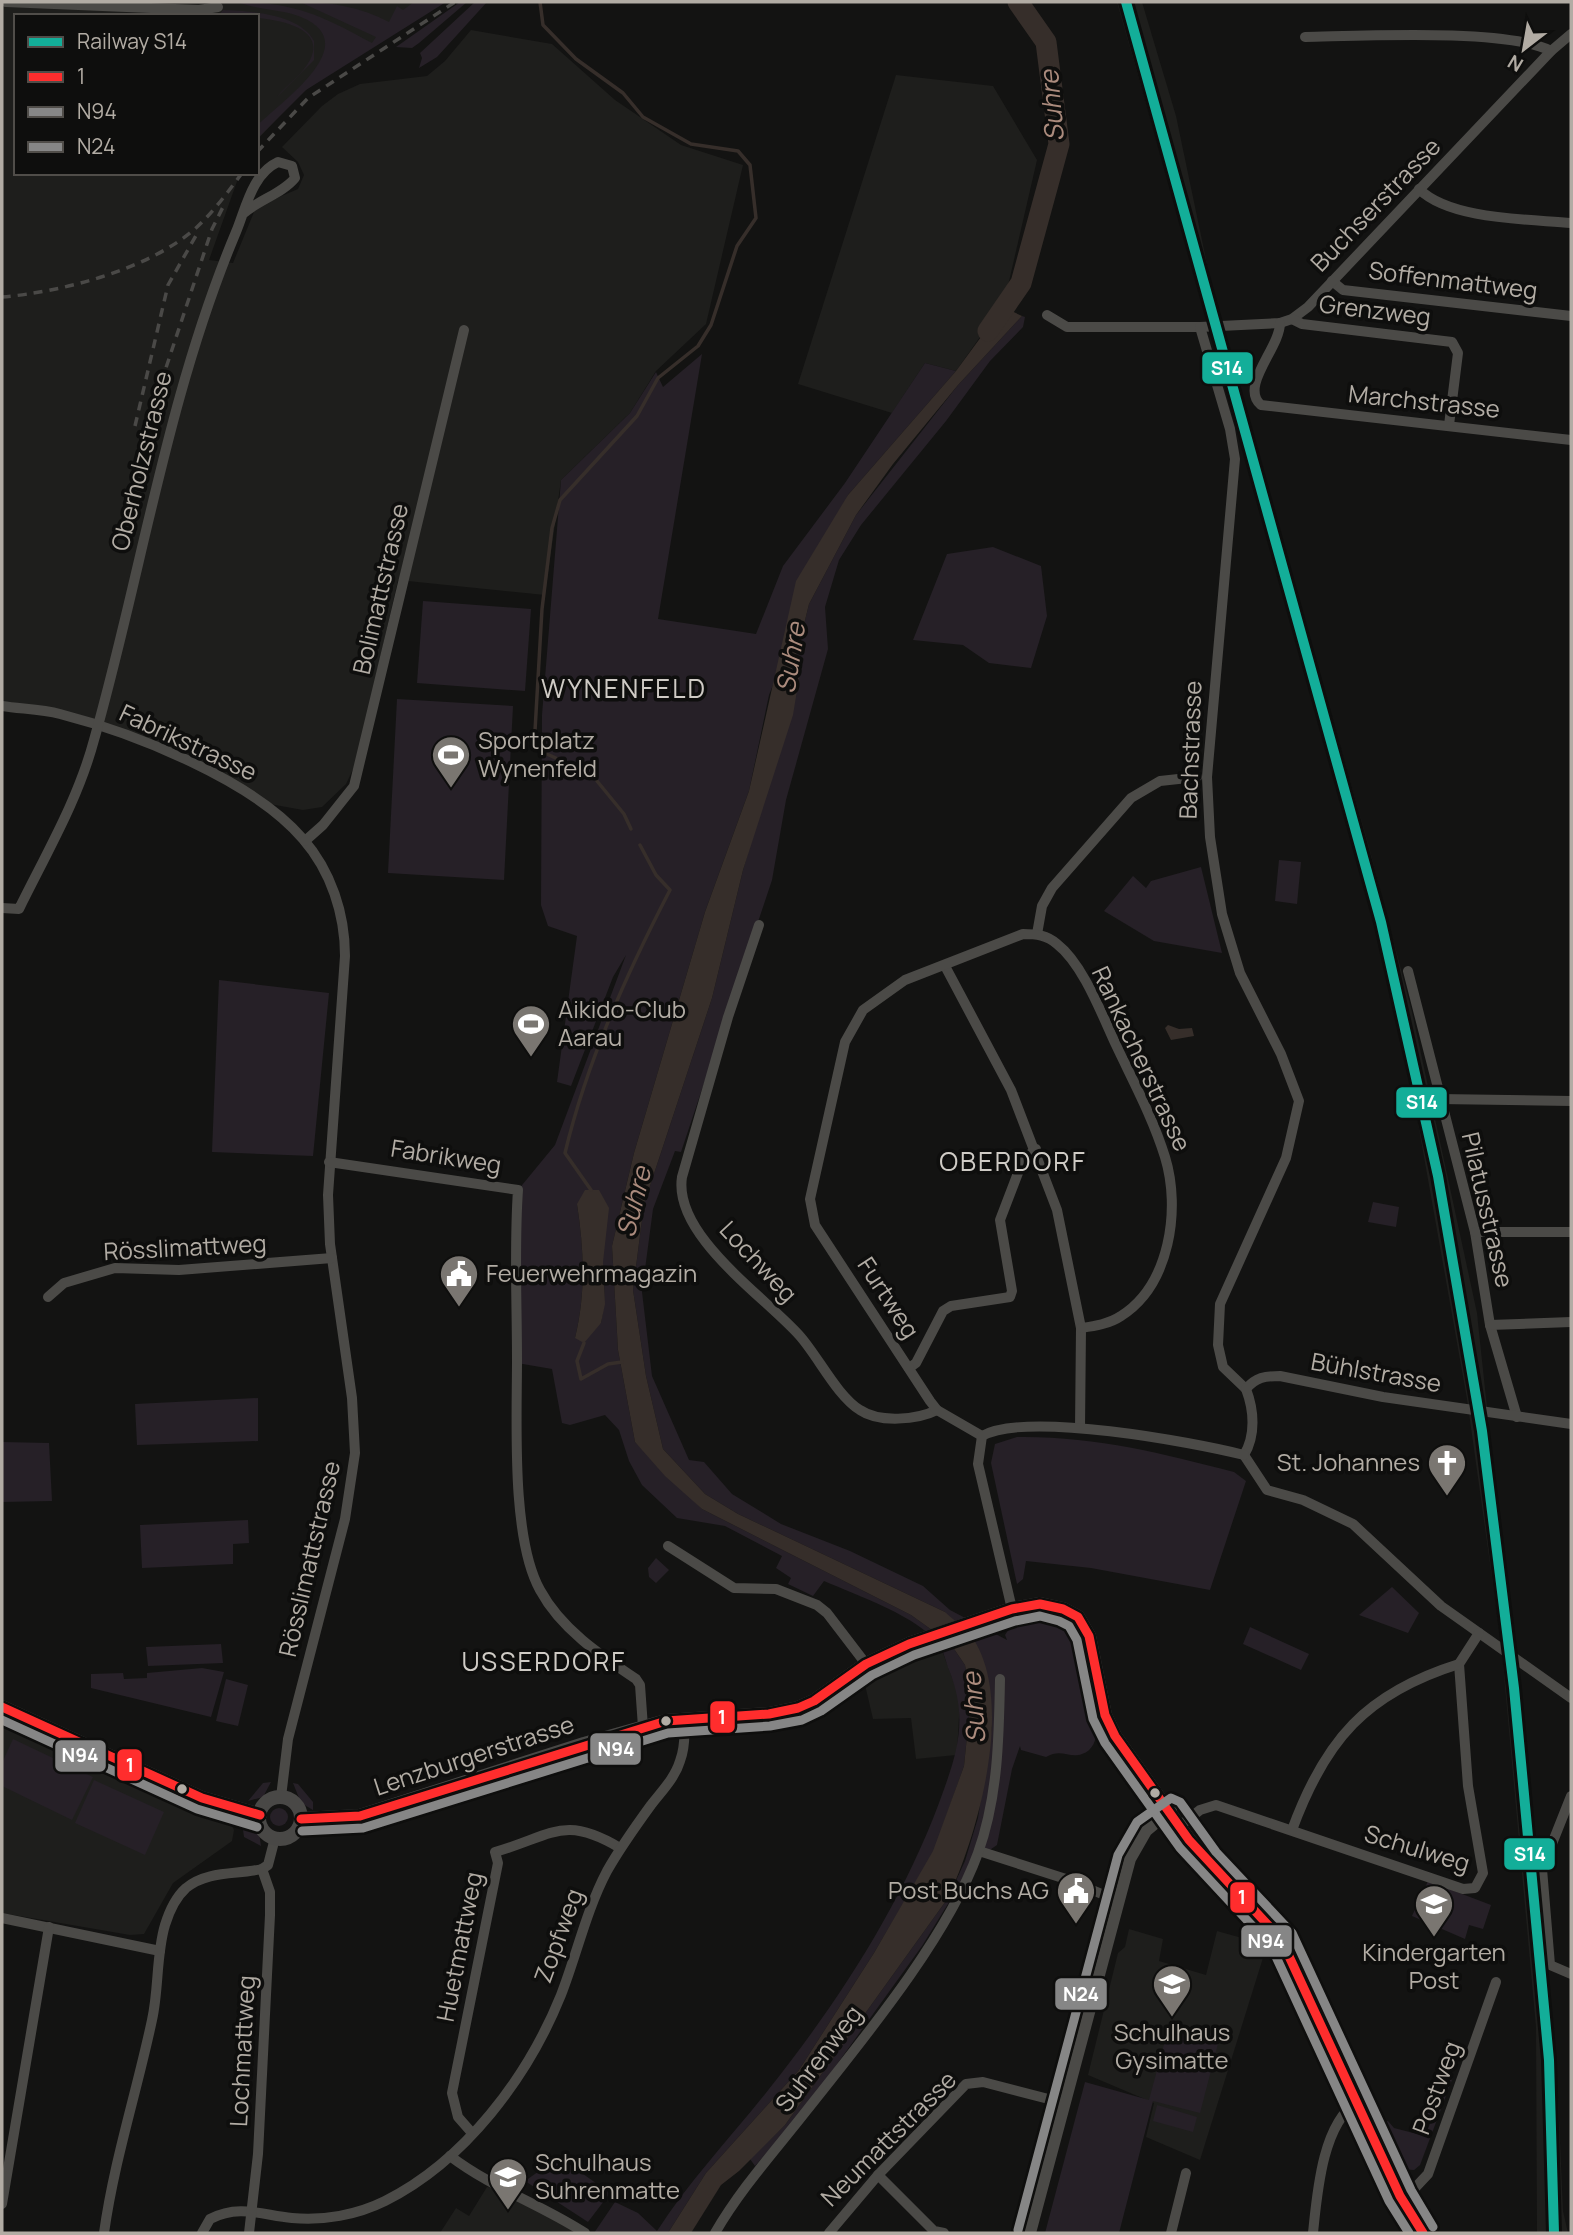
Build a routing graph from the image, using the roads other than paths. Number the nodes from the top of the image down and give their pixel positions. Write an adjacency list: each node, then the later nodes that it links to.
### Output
1 (6, 2): 2 (street)
2 (218, 7)
3 (1571, 34): 5 (street, Buchserstrasse)
4 (1305, 37): 5 (street)
5 (1551, 51): 6 (street, Buchserstrasse)
6 (1419, 189): 8 (street); 9 (street, Buchserstrasse)
7 (244, 213): 7 (street, Oberholzstrasse); 19 (street, Oberholzstrasse)
8 (1571, 223)
9 (1332, 281): 11 (street, Soffenmattweg); 12 (street, Buchserstrasse)
10 (1047, 315): 14 (street, Buchserstrasse)
11 (1571, 316)
12 (1292, 319): 13 (street, Buchserstrasse); 16 (street, Grenzweg)
13 (1280, 323): 14 (street, Buchserstrasse); 16 (street, Marchstrasse)
14 (1200, 327): 39 (street, Bachstrasse)
15 (464, 330): 21 (street, Bolimattstrasse)
16 (1449, 425): 17 (street, Marchstrasse)
17 (1571, 440)
18 (2, 706): 19 (street, Fabrikstrasse)
19 (98, 725): 21 (street, Fabrikstrasse); 22 (street, Oberholzstrasse)
20 (1197, 777): 24 (street)
21 (305, 841): 30 (street, Fabrikstrasse)
22 (2, 908)
23 (759, 925): 40 (street, Lochweg)
24 (1037, 934): 25 (street); 37 (street, Rankacherstrasse)
25 (945, 966): 29 (street); 38 (street, Furtweg)
26 (1408, 971): 27 (street, Pilatusstrasse)
27 (1439, 1099): 28 (street); 32 (street, Pilatusstrasse)
28 (1571, 1101)
29 (1036, 1149): 37 (street); 38 (street, Furtweg)
30 (329, 1161): 33 (street, Rösslimattstrasse); 55 (street, Fabrikweg)
31 (1571, 1232): 32 (street)
32 (1475, 1233): 36 (street, Pilatusstrasse)
33 (332, 1258): 34 (street, Rösslimattweg); 57 (street, Rösslimattstrasse)
34 (48, 1297)
35 (1571, 1322): 36 (street)
36 (1490, 1325): 41 (street, Pilatusstrasse)
37 (1081, 1328): 43 (street)
38 (909, 1368): 40 (street, Furtweg)
39 (1246, 1389): 41 (street, Bühlstrasse); 45 (street)
40 (937, 1410): 44 (street, Furtweg)
41 (1517, 1417): 42 (street, Bühlstrasse)
42 (1571, 1424)
43 (1080, 1428): 44 (street); 45 (street)
44 (982, 1436): 47 (street)
45 (1244, 1455): 48 (street)
46 (668, 1546): 49 (street)
47 (1012, 1609): 49 (main road, Lenzburgerstrasse); 58 (main road, Lenzburgerstrasse)
48 (1479, 1633): 50 (street); 52 (street)
49 (866, 1664): 54 (main road, Lenzburgerstrasse)
50 (1460, 1664): 62 (street); 62 (street, Schulweg)
51 (1000, 1679): 65 (street, Suhrenweg)
52 (1571, 1698)
53 (2, 1707): 59 (main road)
54 (684, 1720): 55 (main road, Lenzburgerstrasse); 64 (street, Zopfweg)
55 (643, 1727): 60 (main road, Lenzburgerstrasse)
56 (1571, 1796): 71 (street)
57 (281, 1797): 59 (main road); 60 (main road)
58 (1171, 1810): 61 (main road, Lenzburgerstrasse); 67 (street)
59 (260, 1815): 63 (main road)
60 (301, 1819): 63 (main road)
61 (1180, 1826): 62 (street, Schulweg); 73 (main road, Lenzburgerstrasse)
62 (1292, 1830)
63 (275, 1838): 66 (street)
64 (620, 1848): 75 (street, Zopfweg); 75 (street, Huetmattweg)
65 (979, 1851): 67 (street); 87 (street, Suhrenweg)
66 (262, 1869): 70 (street); 81 (street, Lochmattweg)
67 (1118, 1901): 74 (street)
68 (2, 1918): 69 (street)
69 (49, 1927): 70 (street); 80 (street)
70 (160, 1951): 83 (street)
71 (1571, 1973)
72 (1496, 1982): 79 (street, Postweg)
73 (1357, 2102): 79 (main road, Lenzburgerstrasse); 91 (street)
74 (1064, 2103): 78 (street, Neumattstrasse); 89 (street)
75 (472, 2133): 76 (street, Zopfweg)
76 (450, 2156): 81 (street, Zopfweg); 86 (street)
77 (1186, 2173): 90 (street)
78 (878, 2175): 82 (street); 88 (street, Neumattstrasse)
79 (1400, 2196): 92 (main road, Lenzburgerstrasse)
80 (2, 2204)
81 (251, 2210): 84 (street); 85 (street)
82 (937, 2232)
83 (104, 2233)
84 (202, 2233)
85 (249, 2233)
86 (585, 2233)
87 (715, 2233)
88 (829, 2233)
89 (1030, 2233)
90 (1171, 2233)
91 (1314, 2233)
92 (1423, 2233)

